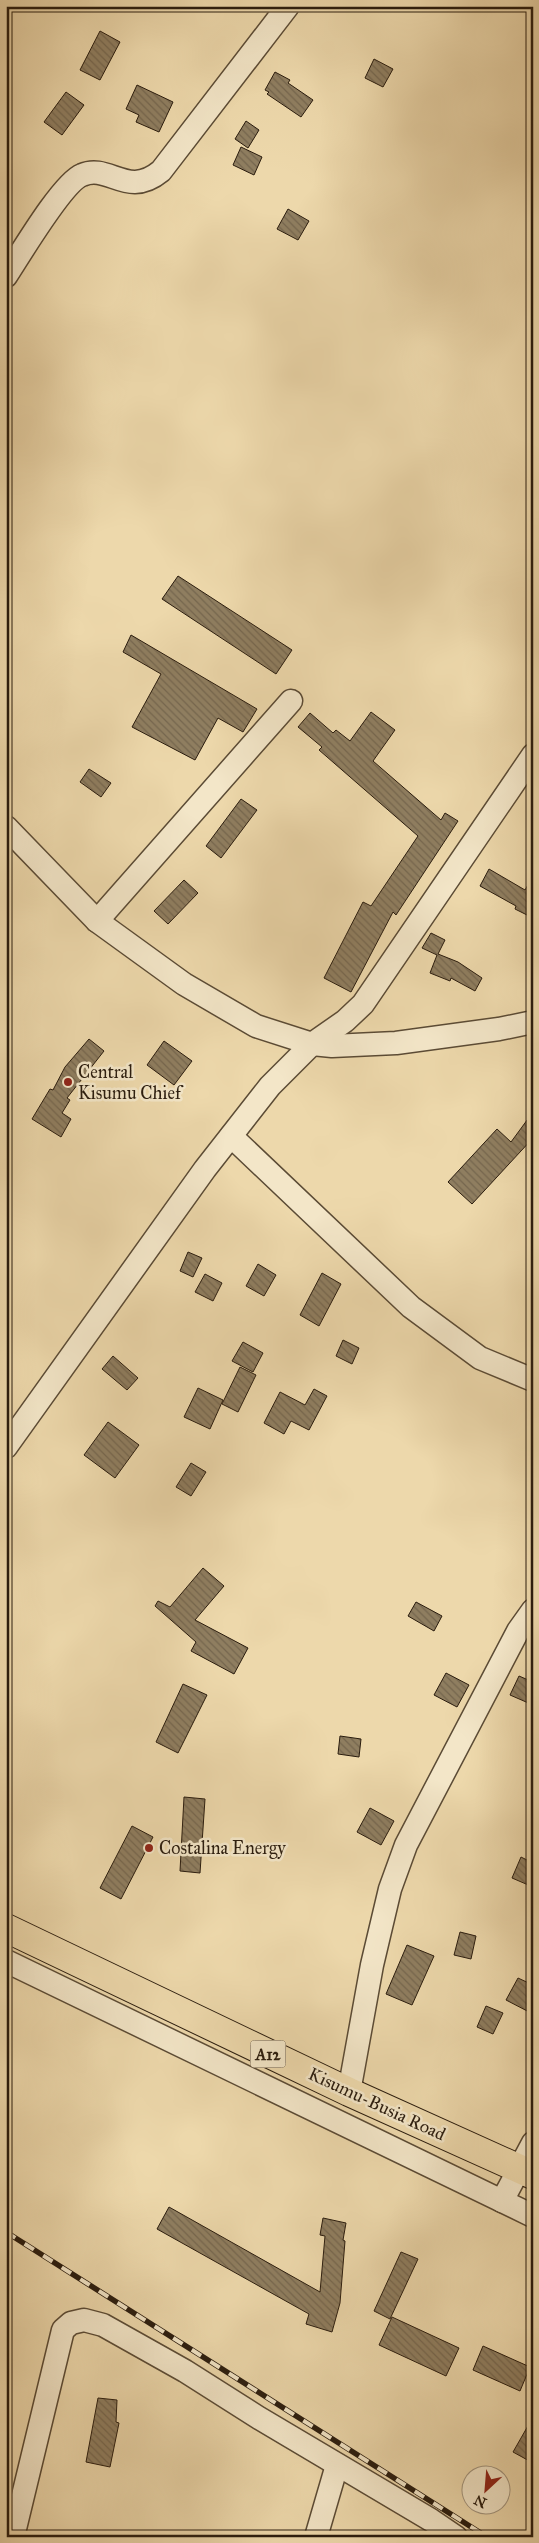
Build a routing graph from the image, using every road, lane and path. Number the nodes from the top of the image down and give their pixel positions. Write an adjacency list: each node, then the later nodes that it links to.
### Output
1 (288, 6): 2 (street)
2 (6, 276)
3 (291, 701): 6 (street)
4 (533, 755): 8 (street)
5 (6, 827): 6 (street)
6 (97, 921): 8 (street)
7 (533, 1022): 8 (street)
8 (312, 1044): 9 (street)
9 (231, 1136): 10 (street); 11 (street)
10 (533, 1380)
11 (6, 1447)
12 (533, 1610): 15 (street)
13 (6, 1928): 15 (highway, Kisumu-Busia Road / A12)
14 (6, 1961): 18 (street)
15 (349, 2092): 17 (highway, Kisumu-Busia Road / A12)
16 (533, 2143): 17 (street)
17 (526, 2171): 18 (street)
18 (502, 2201): 19 (street)
19 (533, 2216)
20 (337, 2465): 21 (street); 22 (street); 23 (street)
21 (13, 2537)
22 (316, 2537)
23 (456, 2537)

